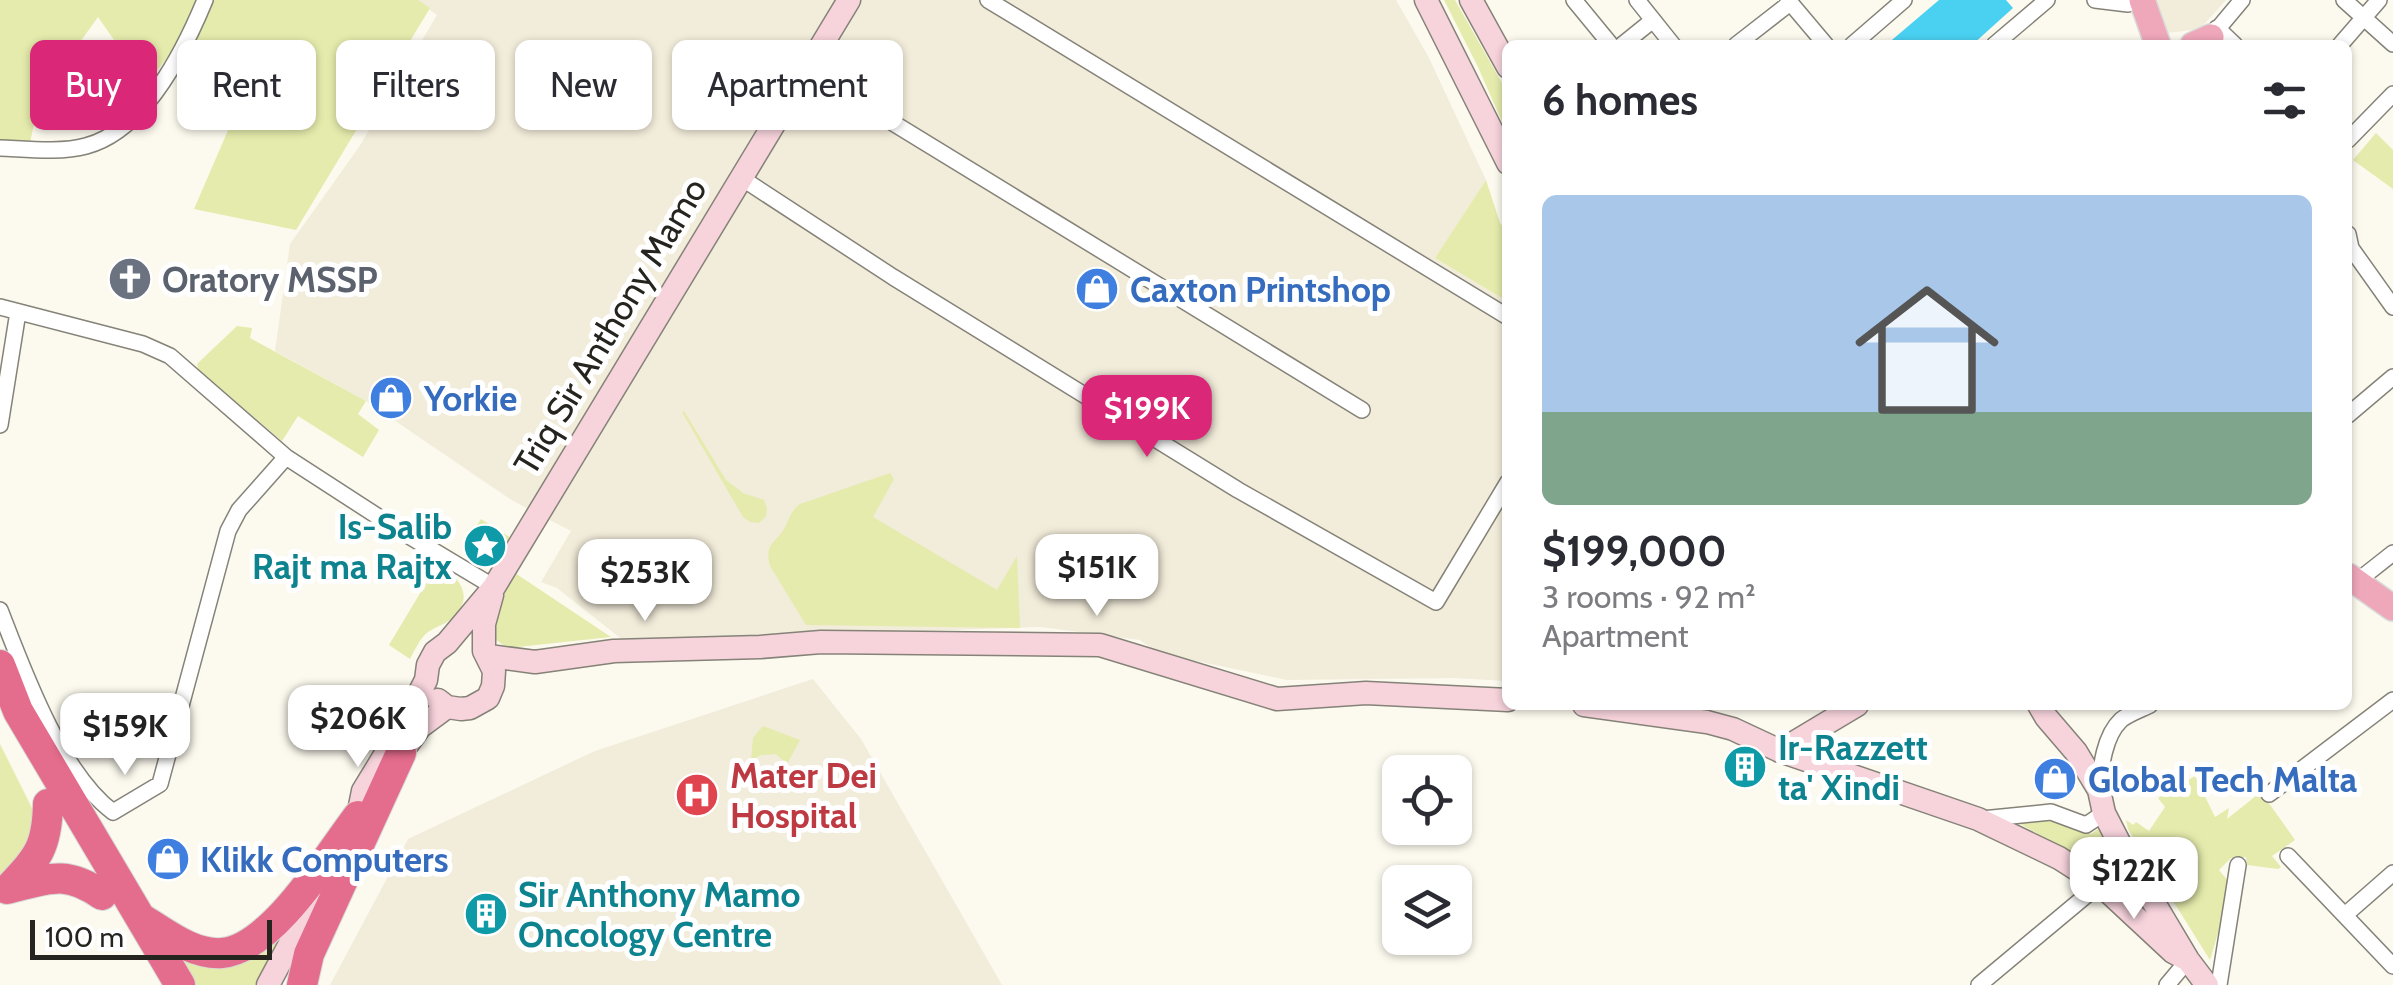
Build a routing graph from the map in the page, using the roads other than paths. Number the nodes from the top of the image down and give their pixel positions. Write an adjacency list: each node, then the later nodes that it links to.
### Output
1 (206, 0): 37 (street)
2 (848, 0): 18 (main road, Triq Sir Anthony Mamo)
3 (988, 0): 45 (street)
4 (1426, 0): 35 (main road)
5 (1471, 0): 31 (main road)
6 (1574, 0): 19 (street)
7 (1637, 0): 17 (street)
8 (1904, 0): 24 (street)
9 (2046, 0): 25 (street)
10 (2095, 0): 14 (street)
11 (2242, 0): 28 (street)
12 (2344, 0): 16 (street)
13 (2379, 0): 16 (street)
14 (2132, 1): 26 (main road); 27 (main road)
15 (1789, 2): 22 (street); 23 (street)
16 (2364, 18): 29 (street); 30 (street)
17 (1653, 20): 20 (street); 21 (street)
18 (824, 40)
19 (1607, 40)
20 (1628, 40)
21 (1669, 40)
22 (1742, 40)
23 (1822, 40)
24 (1858, 40)
25 (2000, 40)
26 (2140, 40)
27 (2155, 40)
28 (2213, 40)
29 (2344, 40)
30 (2393, 44)
31 (1502, 56)
32 (2393, 94): 36 (street)
33 (903, 128): 47 (street)
34 (769, 130): 40 (main road, Triq Sir Anthony Mamo)
35 (1494, 136): 38 (main road); 39 (main road)
36 (2352, 136)
37 (0, 148)
38 (1502, 151)
39 (1502, 160)
40 (740, 177): 51 (street); 54 (main road, Triq Sir Anthony Mamo)
41 (2352, 249): 43 (street)
42 (0, 307): 44 (street)
43 (2393, 307)
44 (18, 312): 49 (street); 50 (street)
45 (1502, 313)
46 (2393, 376): 48 (street)
47 (1362, 410)
48 (2352, 412)
49 (0, 424)
50 (286, 457): 54 (street); 56 (street)
51 (1502, 492)
52 (2393, 553): 53 (street)
53 (2352, 580): 55 (main road)
54 (494, 586): 57 (main road, Triq Sir Anthony Mamo); 58 (main road, Triq Sir Anthony Mamo)
55 (2393, 608)
56 (0, 610)
57 (447, 644): 58 (main road); 61 (main road, Triq Sir Anthony Mamo)
58 (486, 654): 59 (main road); 62 (main road, Triq Sir Anthony Mamo)
59 (535, 662): 62 (main road); 63 (main road)
60 (0, 665): 87 (highway)
61 (426, 680): 65 (main road); 77 (main road, Triq Sir Anthony Mamo)
62 (493, 686): 65 (main road, Triq Sir Anthony Mamo)
63 (1502, 700)
64 (2393, 700): 74 (street)
65 (448, 707): 72 (main road, Triq Sir Anthony Mamo)
66 (0, 709): 75 (highway)
67 (1620, 710): 71 (main road)
68 (1841, 710): 71 (main road)
69 (2043, 710): 73 (main road)
70 (2140, 710): 73 (street)
71 (1780, 750): 78 (main road)
72 (401, 753): 77 (main road, Triq Sir Anthony Mamo); 93 (highway)
73 (2099, 790): 76 (main road)
74 (2269, 794)
75 (48, 804): 84 (highway); 85 (highway)
76 (2104, 813): 78 (street); 79 (main road)
77 (358, 816): 87 (highway); 92 (main road, Triq Sir Anthony Mamo)
78 (1978, 819): 83 (main road)
79 (2126, 856): 83 (street); 88 (main road)
80 (2288, 856): 86 (street)
81 (2238, 866): 97 (street)
82 (2393, 873): 86 (street)
83 (2100, 884): 88 (main road); 94 (street)
84 (4, 892): 85 (highway)
85 (102, 895): 90 (highway)
86 (2344, 915): 89 (street)
87 (137, 916): 91 (highway)
88 (2188, 960): 95 (street); 96 (main road)
89 (2393, 966)
90 (156, 985)
91 (180, 985)
92 (268, 985)
93 (302, 985)
94 (1979, 985)
95 (2167, 985)
96 (2207, 985)
97 (2220, 985)

